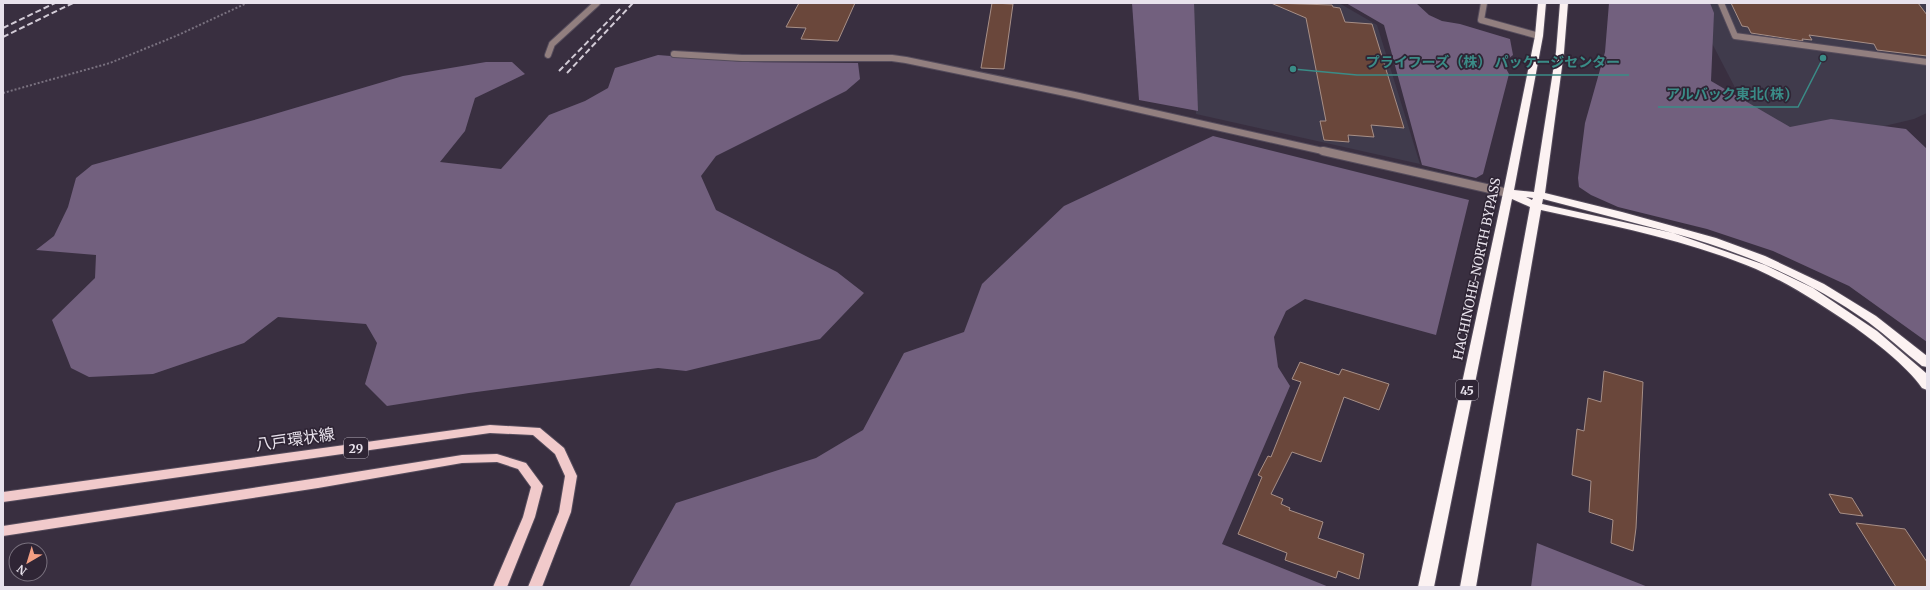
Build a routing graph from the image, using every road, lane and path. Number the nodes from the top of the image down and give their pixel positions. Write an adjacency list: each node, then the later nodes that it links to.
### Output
1 (247, 3): 11 (path)
2 (597, 3): 8 (street)
3 (1484, 3): 7 (street)
4 (1542, 3): 7 (highway, HACHINOHE-NORTH BYPASS / 45)
5 (1564, 3): 13 (highway)
6 (1721, 3): 10 (street)
7 (1539, 36): 12 (highway, HACHINOHE-NORTH BYPASS / 45)
8 (548, 54)
9 (674, 54): 12 (street)
10 (1927, 62)
11 (3, 93)
12 (1508, 193): 13 (highway); 20 (highway, HACHINOHE-NORTH BYPASS / 45)
13 (1537, 200): 14 (highway); 15 (highway); 21 (highway)
14 (1927, 363)
15 (1927, 385)
16 (3, 497): 19 (main road, 八戸環状線 / 29)
17 (3, 531): 18 (main road, 29)
18 (500, 587)
19 (535, 587)
20 (1426, 587)
21 (1468, 587)

